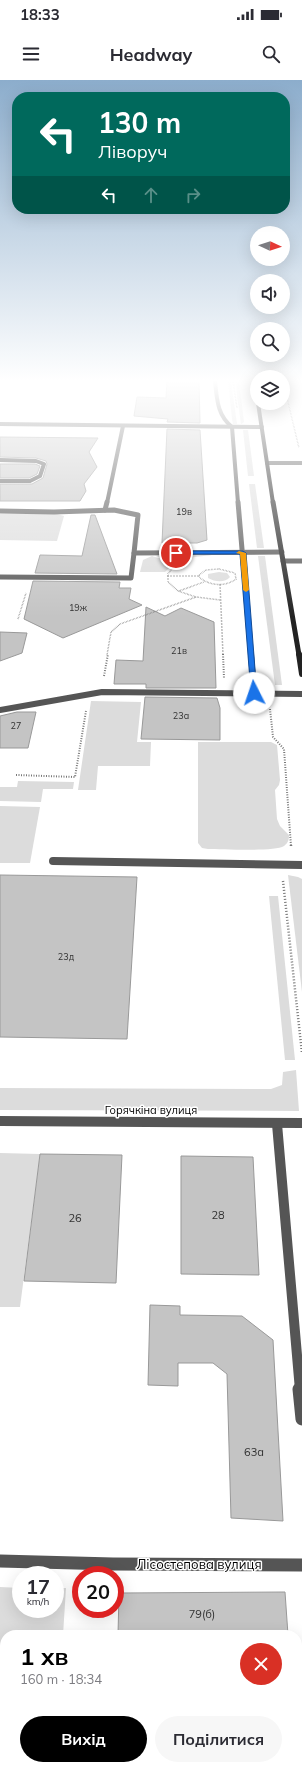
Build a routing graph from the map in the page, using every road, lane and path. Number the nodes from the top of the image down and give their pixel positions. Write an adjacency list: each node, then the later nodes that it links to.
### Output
1 (0, 460): 7 (street)
2 (116, 460): 8 (street)
3 (235, 460): 12 (street)
4 (267, 460): 5 (main road)
5 (267, 463): 6 (street); 10 (main road)
6 (302, 463)
7 (0, 481)
8 (105, 510): 9 (street); 11 (street)
9 (0, 511)
10 (282, 552): 12 (street); 13 (main road)
11 (134, 553): 12 (street); 19 (street)
12 (243, 553): 29 (street)
13 (283, 561): 14 (street); 26 (main road)
14 (302, 561)
15 (176, 566): 16 (path)
16 (167, 576): 17 (path); 22 (path)
17 (199, 576): 20 (path); 21 (path)
18 (0, 577): 19 (street)
19 (30, 577): 25 (path)
20 (205, 582): 21 (path); 22 (path)
21 (220, 584): 24 (path)
22 (178, 591): 23 (path)
23 (196, 597): 24 (path); 27 (path)
24 (220, 600): 28 (path)
25 (18, 619)
26 (302, 674)
27 (102, 692): 28 (street); 31 (street)
28 (225, 693): 29 (street)
29 (254, 693): 30 (street)
30 (302, 694)
31 (89, 695): 32 (street); 34 (path)
32 (0, 710)
33 (273, 737): 36 (path)
34 (16, 775)
35 (53, 861): 36 (street)
36 (281, 864): 37 (street); 38 (path)
37 (302, 865)
38 (302, 1053)
39 (0, 1121): 41 (street, Горячкіна вулиця)
40 (302, 1123): 41 (street, Горячкіна вулиця)
41 (277, 1124): 42 (street)
42 (302, 1419)
43 (0, 1560): 44 (street, Лісостепова вулиця)
44 (302, 1564)

